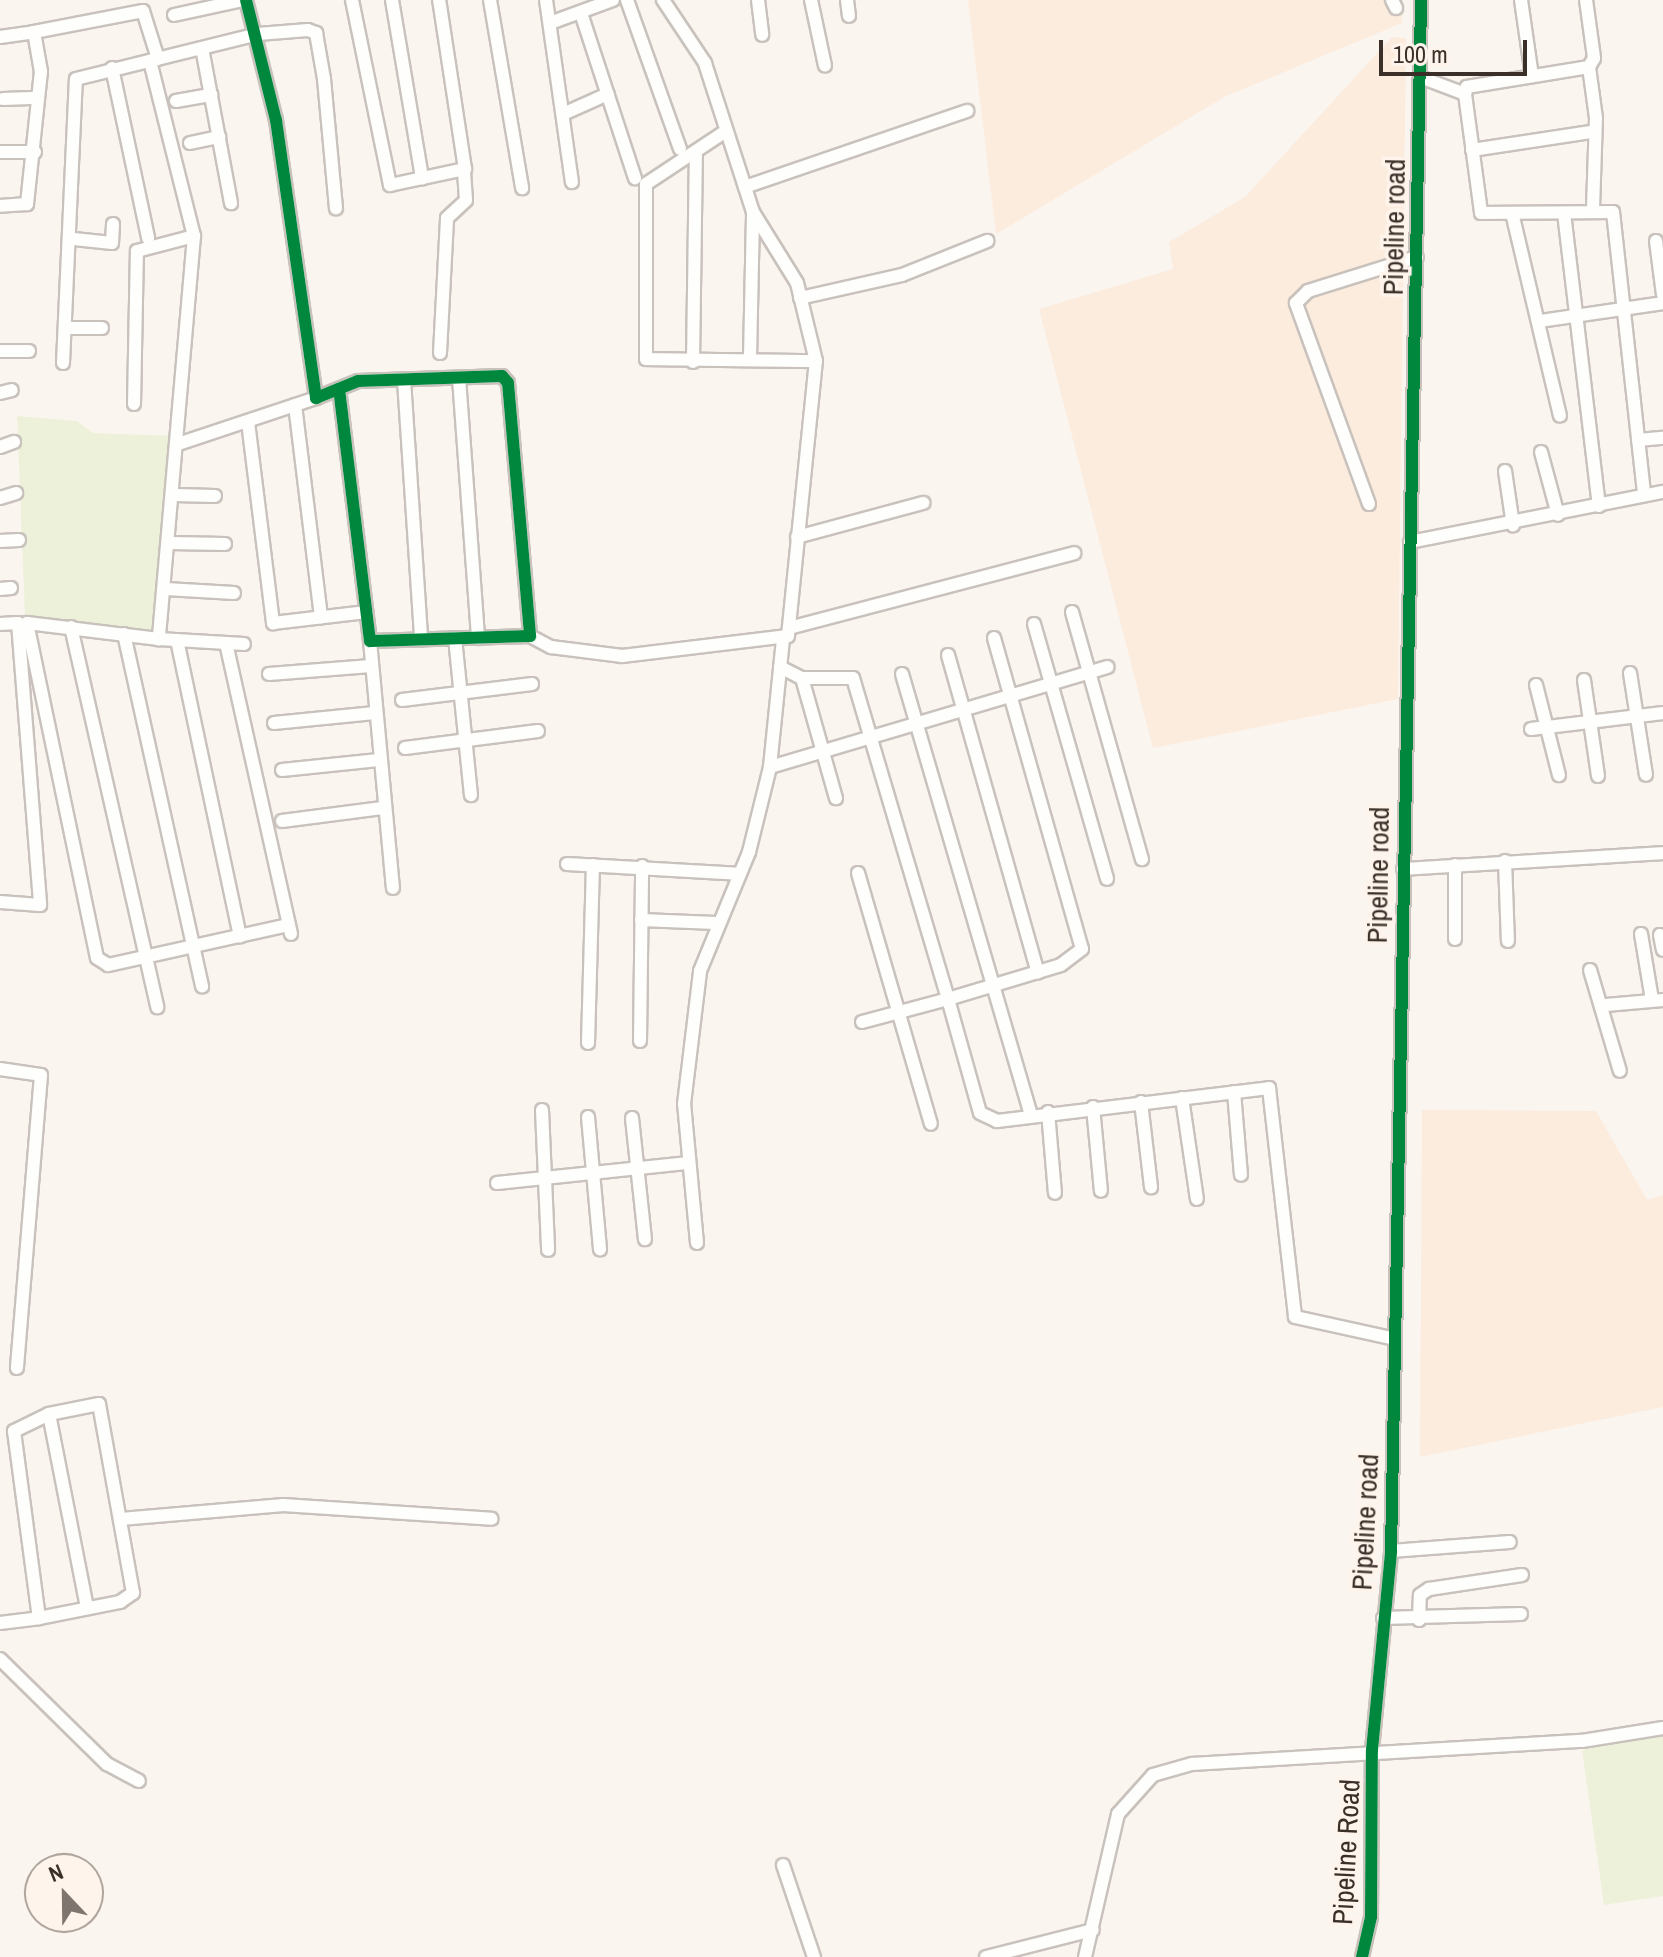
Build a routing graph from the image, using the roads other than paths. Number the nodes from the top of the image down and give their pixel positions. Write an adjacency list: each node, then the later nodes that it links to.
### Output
1 (245, 0): 17 (street); 21 (street)
2 (352, 0): 49 (street)
3 (392, 0): 49 (street)
4 (439, 0): 48 (street)
5 (490, 0): 53 (street)
6 (546, 0): 19 (street)
7 (613, 0): 16 (street)
8 (627, 0): 43 (street)
9 (663, 0): 39 (street)
10 (758, 0): 22 (street)
11 (811, 0): 26 (street)
12 (847, 0): 18 (street)
13 (1421, 0): 30 (street, Pipeline road)
14 (1521, 0): 29 (street)
15 (1586, 0): 27 (street)
16 (588, 7): 19 (street); 31 (street)
17 (174, 15)
18 (849, 16)
19 (550, 23): 38 (street)
20 (34, 32): 23 (street); 25 (street); 34 (street)
21 (258, 34): 24 (street); 56 (street); 86 (street)
22 (762, 35)
23 (0, 37)
24 (202, 48): 25 (street); 33 (street)
25 (154, 60): 28 (street); 62 (street)
26 (825, 66)
27 (1589, 67): 29 (street); 40 (street)
28 (112, 68): 63 (street); 64 (street)
29 (1532, 76): 32 (street)
30 (1420, 77): 32 (street); 67 (street, Pipeline road)
31 (608, 94): 38 (street); 50 (street)
32 (1465, 94): 44 (street)
33 (211, 95): 36 (street); 41 (street)
34 (38, 98): 35 (street); 46 (street)
35 (3, 99)
36 (176, 101)
37 (967, 111): 52 (street)
38 (563, 114): 51 (street)
39 (726, 131): 47 (street); 52 (street)
40 (1591, 132): 44 (street); 57 (street)
41 (219, 137): 42 (street); 54 (street)
42 (190, 143)
43 (680, 149)
44 (1472, 150): 60 (street)
45 (0, 152): 46 (street)
46 (35, 152): 55 (street)
47 (696, 153): 81 (street); 81 (street)
48 (464, 171): 49 (street); 78 (street)
49 (422, 178)
50 (635, 178)
51 (572, 182)
52 (745, 187): 58 (street)
53 (522, 188)
54 (231, 203)
55 (0, 206)
56 (336, 208)
57 (1593, 208): 59 (street); 71 (street)
58 (753, 212): 69 (street); 79 (street)
59 (1564, 213): 60 (street); 72 (street)
60 (1513, 217): 73 (street)
61 (113, 224): 64 (street)
62 (194, 236): 87 (street); 94 (street)
63 (148, 238)
64 (74, 239): 74 (street)
65 (987, 241): 69 (street)
66 (1656, 241): 68 (street)
67 (1417, 257): 105 (street); 112 (street, Pipeline road)
68 (1663, 295)
69 (800, 298): 80 (street)
70 (1663, 303): 71 (street)
71 (1625, 309): 72 (street); 92 (street)
72 (1580, 315): 73 (street); 106 (street)
73 (1540, 321): 89 (street)
74 (68, 328): 75 (street); 82 (street)
75 (102, 328)
76 (0, 351): 77 (street)
77 (29, 351)
78 (440, 353)
79 (750, 358): 80 (street); 81 (street)
80 (816, 361): 109 (street)
81 (693, 362)
82 (63, 363)
83 (459, 378): 84 (street); 126 (street); 128 (street)
84 (404, 380): 85 (street); 131 (street)
85 (339, 389): 86 (street); 118 (street)
86 (316, 398): 88 (street)
87 (134, 404)
88 (295, 405): 90 (street); 120 (street)
89 (1560, 416)
90 (248, 422): 94 (street); 120 (street)
91 (1663, 438): 92 (street)
92 (1638, 440): 101 (street)
93 (14, 442): 95 (street)
94 (181, 443): 100 (street)
95 (0, 447)
96 (1541, 452): 107 (street)
97 (1505, 471): 108 (street)
98 (1663, 492): 101 (street)
99 (16, 493): 103 (street)
100 (175, 495): 102 (street); 113 (street)
101 (1644, 495): 106 (street)
102 (215, 496)
103 (0, 498)
104 (923, 503): 109 (street)
105 (1369, 504)
106 (1599, 506): 107 (street)
107 (1558, 515): 108 (street)
108 (1513, 525): 112 (street)
109 (797, 537): 124 (street)
110 (19, 540): 111 (street)
111 (0, 541)
112 (1410, 542): 183 (street, Pipeline road)
113 (170, 543): 114 (street); 116 (street)
114 (225, 544)
115 (1074, 553): 124 (street)
116 (166, 589): 117 (street); 130 (street)
117 (234, 593)
118 (366, 612): 120 (street); 133 (street)
119 (1072, 612): 140 (street)
120 (321, 617)
121 (0, 624): 188 (street)
122 (1034, 624): 147 (street)
123 (71, 627): 125 (street); 198 (street); 198 (street)
124 (786, 633): 126 (street); 138 (street)
125 (124, 634): 130 (street); 196 (street)
126 (530, 636): 128 (street)
127 (455, 638): 128 (street); 131 (street); 149 (street)
128 (478, 638)
129 (994, 638): 150 (street)
130 (159, 639): 132 (street)
131 (421, 639): 133 (street)
132 (177, 640): 134 (street); 193 (street)
133 (370, 641): 137 (street)
134 (226, 643): 135 (street); 193 (street)
135 (244, 644)
136 (948, 655): 152 (street)
137 (371, 666): 142 (street); 153 (street)
138 (780, 667): 144 (street); 167 (street)
139 (1107, 667): 140 (street)
140 (1092, 671): 147 (street); 177 (street)
141 (1630, 673): 155 (street)
142 (269, 674)
143 (902, 674): 158 (street)
144 (802, 678): 162 (street); 165 (street)
145 (1584, 680): 156 (street)
146 (532, 684): 149 (street)
147 (1048, 684): 150 (street); 186 (street)
148 (1536, 685): 159 (street)
149 (462, 692): 151 (street); 163 (street)
150 (1011, 695): 152 (street); 200 (street)
151 (402, 700)
152 (965, 709): 158 (street); 200 (street)
153 (375, 713): 157 (street); 166 (street)
154 (1663, 713): 155 (street)
155 (1635, 716): 156 (street); 170 (street)
156 (1589, 721): 159 (street); 171 (street)
157 (274, 723)
158 (916, 723): 162 (street); 201 (street)
159 (1546, 725): 160 (street); 169 (street)
160 (1531, 729)
161 (538, 731): 163 (street)
162 (870, 737): 165 (street); 203 (street)
163 (468, 740): 164 (street); 172 (street)
164 (405, 748)
165 (824, 751): 167 (street); 173 (street)
166 (378, 760): 168 (street); 174 (street)
167 (770, 767): 185 (street)
168 (282, 770)
169 (1559, 775)
170 (1646, 775)
171 (1598, 776)
172 (471, 795)
173 (836, 798)
174 (382, 808): 175 (street); 187 (street)
175 (282, 821)
176 (1663, 853): 178 (street)
177 (1142, 859)
178 (1505, 861): 181 (street); 195 (street)
179 (567, 864): 180 (street)
180 (593, 865): 182 (street); 210 (street)
181 (1455, 865): 183 (street); 194 (street)
182 (642, 866): 185 (street); 189 (street)
183 (1403, 869): 237 (street, Pipeline road)
184 (858, 873): 207 (street)
185 (738, 874): 190 (street)
186 (1107, 879)
187 (393, 888)
188 (0, 902)
189 (641, 920): 190 (street); 209 (street)
190 (716, 923): 223 (street)
191 (1641, 934): 204 (street)
192 (1660, 935): 197 (street)
193 (240, 936): 196 (street)
194 (1455, 939)
195 (1508, 941)
196 (194, 946): 198 (street); 202 (street)
197 (1663, 950)
198 (146, 957): 206 (street)
199 (1590, 970): 205 (street)
200 (1038, 972): 201 (street)
201 (993, 984): 203 (street); 219 (street)
202 (202, 986)
203 (948, 999): 207 (street); 219 (street)
204 (1658, 1000): 205 (street)
205 (1606, 1005): 212 (street)
206 (157, 1007)
207 (898, 1012): 208 (street); 222 (street)
208 (862, 1022)
209 (640, 1041)
210 (588, 1043)
211 (0, 1069): 238 (street)
212 (1620, 1071)
213 (1234, 1092): 214 (street); 227 (street); 237 (street)
214 (1182, 1098): 215 (street); 232 (street)
215 (1141, 1102): 216 (street); 229 (street)
216 (1093, 1107): 218 (street); 230 (street)
217 (542, 1110): 226 (street)
218 (1048, 1112): 219 (street); 231 (street)
219 (1031, 1115)
220 (588, 1117): 225 (street)
221 (632, 1118): 224 (street)
222 (931, 1124)
223 (686, 1163): 224 (street); 234 (street)
224 (638, 1169): 225 (street); 233 (street)
225 (594, 1171): 226 (street); 235 (street)
226 (545, 1174): 228 (street); 236 (street)
227 (1241, 1175)
228 (497, 1183)
229 (1151, 1187)
230 (1101, 1191)
231 (1055, 1193)
232 (1197, 1199)
233 (645, 1239)
234 (697, 1243)
235 (600, 1249)
236 (548, 1250)
237 (1395, 1339): 243 (street, Pipeline road)
238 (17, 1368)
239 (49, 1414): 240 (street); 245 (street); 247 (street)
240 (121, 1519): 241 (street); 245 (street)
241 (492, 1519)
242 (1510, 1542): 243 (street)
243 (1391, 1551): 248 (street, Pipeline road)
244 (1522, 1575): 249 (street)
245 (87, 1608): 247 (street)
246 (1521, 1614): 249 (street)
247 (39, 1618): 250 (street)
248 (1383, 1618): 249 (street); 253 (street, Pipeline road)
249 (1419, 1620)
250 (0, 1623)
251 (0, 1659): 254 (street)
252 (1663, 1728): 253 (street)
253 (1372, 1750): 256 (street); 261 (street, Pipeline Road)
254 (139, 1781)
255 (783, 1865): 258 (street)
256 (1093, 1930): 257 (street); 260 (street)
257 (1014, 1954): 259 (street)
258 (814, 1957)
259 (986, 1957)
260 (1085, 1957)
261 (1362, 1957)

